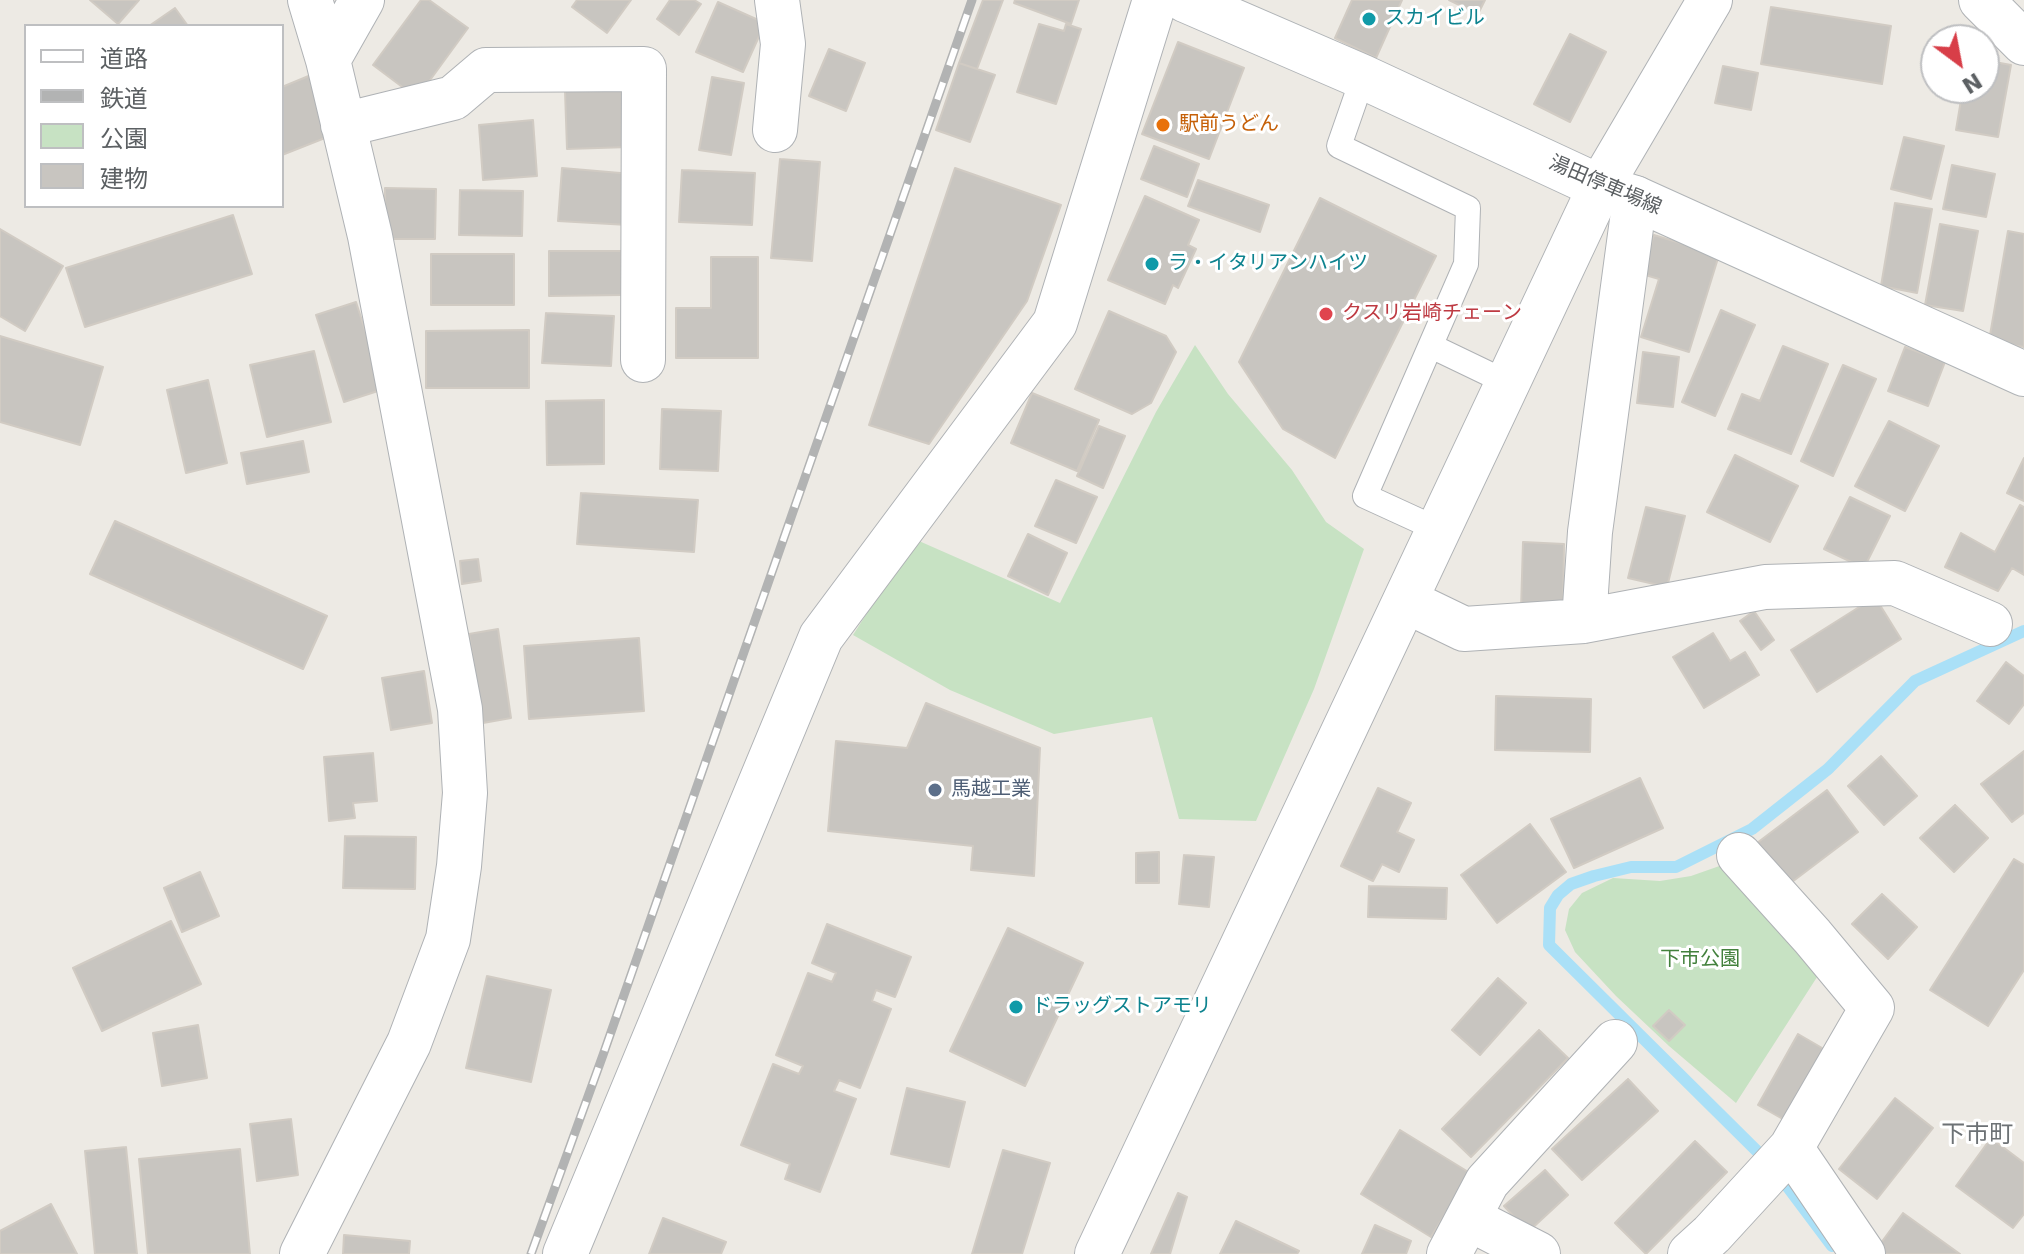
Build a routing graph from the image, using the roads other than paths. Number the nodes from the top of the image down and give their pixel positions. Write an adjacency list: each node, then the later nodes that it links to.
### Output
1 (310, 0): 9 (street)
2 (362, 0): 9 (street)
3 (777, 0): 12 (street)
4 (1155, 0): 27 (street)
5 (1185, 0): 10 (street, 湯田停車場線)
6 (1710, 0): 13 (street)
7 (1981, 0): 8 (street)
8 (2024, 43)
9 (328, 60): 11 (street)
10 (1363, 77): 13 (street, 湯田停車場線); 14 (lane)
11 (343, 125): 15 (street); 26 (street)
12 (775, 130)
13 (1618, 192): 16 (street, 湯田停車場線); 17 (street); 20 (street)
14 (1431, 346): 17 (lane); 18 (lane)
15 (643, 360)
16 (2024, 374)
17 (1508, 383): 18 (street)
18 (1437, 529): 19 (street)
19 (1406, 601): 20 (street); 28 (street)
20 (1584, 621): 21 (street)
21 (1990, 624)
22 (1739, 855): 24 (street)
23 (1615, 1042): 25 (street)
24 (1791, 1148): 30 (street); 31 (street)
25 (1459, 1236): 29 (street)
26 (302, 1254)
27 (565, 1254)
28 (1097, 1254)
29 (1538, 1254)
30 (1690, 1254)
31 (1863, 1254)

